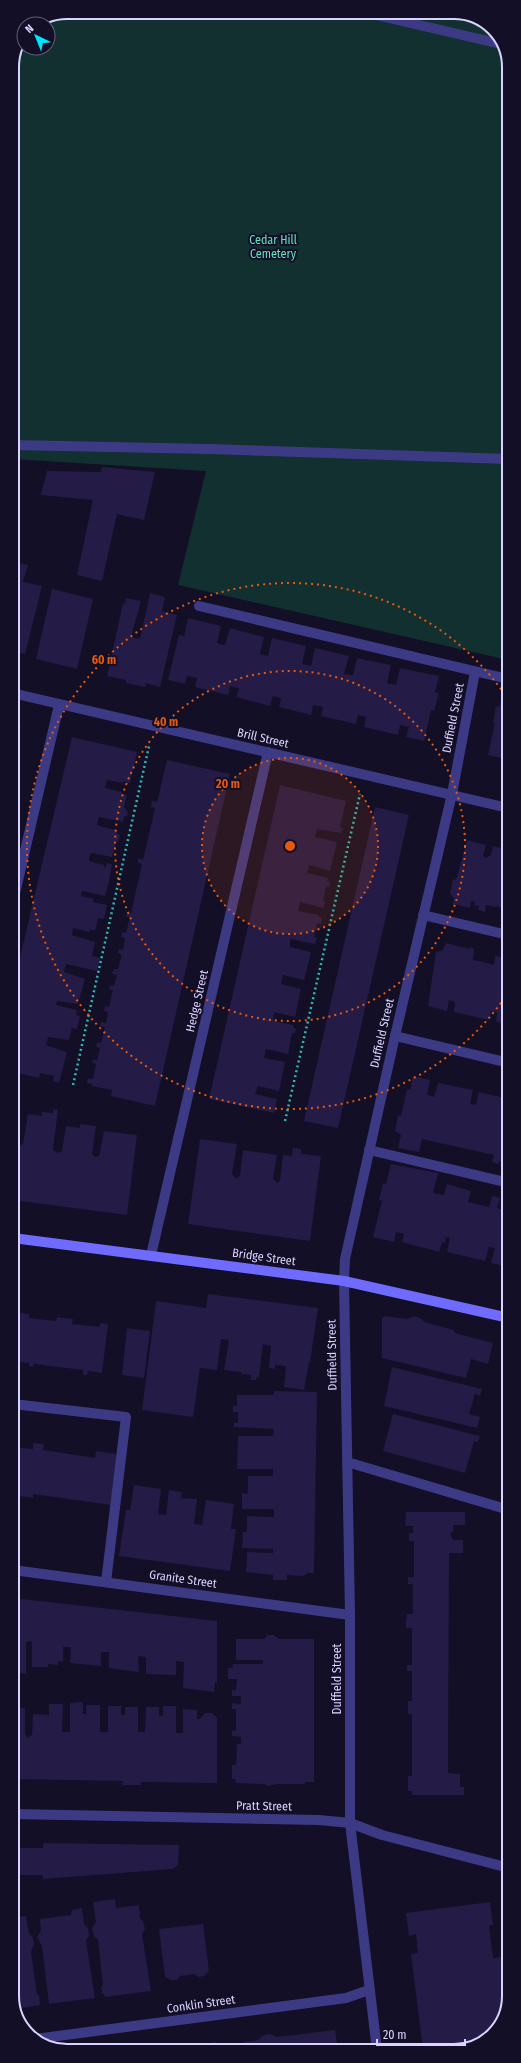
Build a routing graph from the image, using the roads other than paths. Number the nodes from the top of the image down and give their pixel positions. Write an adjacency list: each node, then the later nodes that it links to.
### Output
1 (393, 19): 2 (street)
2 (496, 43)
3 (19, 445): 4 (street)
4 (502, 459)
5 (199, 606): 6 (street)
6 (476, 672): 7 (street); 11 (street, Duffield Street)
7 (502, 678)
8 (19, 695): 9 (street, Brill Street)
9 (59, 705): 10 (street, Brill Street); 13 (street)
10 (268, 752): 11 (street, Brill Street); 21 (street, Hedge Street)
11 (452, 794): 12 (street, Brill Street); 14 (street, Duffield Street)
12 (502, 806)
13 (19, 876)
14 (423, 915): 15 (street); 16 (street, Duffield Street)
15 (502, 934)
16 (395, 1036): 17 (street); 18 (street, Duffield Street)
17 (502, 1062)
18 (369, 1150): 19 (street); 22 (street, Duffield Street)
19 (502, 1181)
20 (19, 1239): 21 (main road, Bridge Street)
21 (152, 1255): 22 (main road, Bridge Street)
22 (344, 1281): 23 (main road, Bridge Street); 25 (street, Duffield Street)
23 (502, 1316)
24 (19, 1405): 28 (street)
25 (347, 1462): 26 (street); 29 (street, Duffield Street)
26 (502, 1508)
27 (19, 1571): 28 (street, Granite Street)
28 (106, 1582): 29 (street, Granite Street)
29 (350, 1615): 31 (street, Duffield Street)
30 (19, 1814): 31 (street, Pratt Street)
31 (350, 1823): 32 (street, Pratt Street); 33 (street, Duffield Street)
32 (502, 1866)
33 (369, 1990): 34 (street, Conklin Street); 35 (street, Duffield Street)
34 (44, 2038)
35 (376, 2044)

